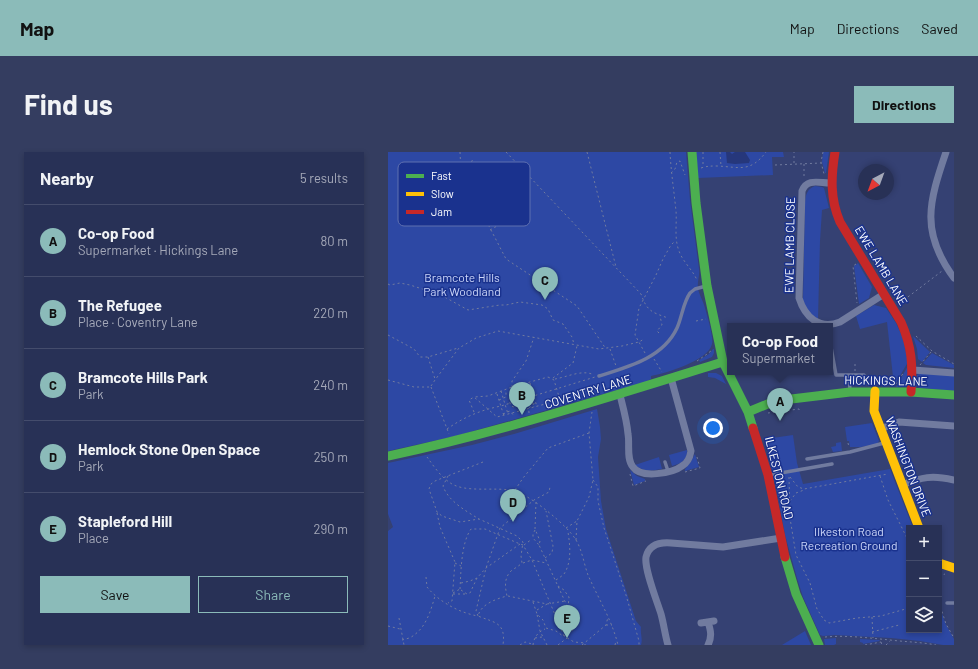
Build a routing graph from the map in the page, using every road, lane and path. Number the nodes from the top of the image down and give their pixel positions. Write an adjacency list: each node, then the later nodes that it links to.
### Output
1 (460, 152): 14 (path)
2 (506, 152): 16 (path)
3 (587, 152): 35 (path)
4 (670, 152): 25 (path)
5 (692, 152): 26 (main road, ILKESTON ROAD)
6 (703, 152): 17 (path)
7 (720, 152): 23 (path)
8 (766, 152): 23 (path)
9 (794, 152): 20 (path)
10 (822, 152): 19 (path)
11 (835, 152): 28 (main road, EWE LAMB LANE)
12 (946, 152): 36 (street)
13 (474, 160): 15 (path)
14 (461, 162)
15 (470, 162)
16 (516, 162)
17 (703, 163): 22 (path); 24 (path)
18 (804, 163): 19 (path); 20 (path); 29 (path)
19 (821, 163): 28 (path)
20 (794, 164): 21 (path)
21 (775, 165)
22 (708, 166): 23 (path); 24 (path)
23 (721, 166)
24 (703, 167): 26 (path)
25 (671, 173): 26 (path); 33 (path)
26 (693, 175): 39 (main road, ILKESTON ROAD)
27 (530, 177): 35 (path)
28 (829, 183): 29 (street, EWE LAMB CLOSE); 34 (main road, EWE LAMB LANE)
29 (806, 185): 50 (street, EWE LAMB CLOSE)
30 (488, 226): 32 (path)
31 (497, 226): 32 (path)
32 (490, 230): 63 (path)
33 (676, 240): 39 (path); 41 (path)
34 (863, 259): 40 (main road, EWE LAMB LANE); 45 (path)
35 (616, 267): 41 (path)
36 (947, 268): 37 (street); 44 (path)
37 (954, 278)
38 (388, 284): 58 (path)
39 (703, 287): 64 (lane); 67 (main road, ILKESTON ROAD)
40 (884, 294): 44 (main road, EWE LAMB LANE); 45 (street, EWE LAMB CLOSE)
41 (643, 299): 42 (path); 46 (path)
42 (640, 305): 43 (path); 57 (path)
43 (637, 306)
44 (893, 308): 54 (main road, EWE LAMB LANE)
45 (860, 309): 51 (street, EWE LAMB CLOSE)
46 (660, 315): 47 (path); 52 (path)
47 (668, 318)
48 (708, 320): 49 (path)
49 (696, 321)
50 (819, 323)
51 (833, 324)
52 (659, 333)
53 (388, 335): 65 (path)
54 (908, 336): 70 (path); 71 (main road, EWE LAMB LANE)
55 (534, 337): 58 (path); 60 (path); 87 (path)
56 (644, 339): 57 (path)
57 (639, 342): 61 (path); 64 (path)
58 (574, 345): 59 (path)
59 (577, 346): 63 (path); 80 (path)
60 (459, 348): 65 (path); 82 (path)
61 (610, 348): 63 (path); 72 (path)
62 (712, 348): 68 (path)
63 (606, 349)
64 (650, 356): 72 (lane); 79 (path)
65 (428, 357): 82 (path)
66 (833, 358): 75 (lane)
67 (726, 361): 79 (main road, COVENTRY LANE)
68 (693, 363)
69 (855, 364): 76 (path)
70 (954, 364)
71 (909, 369): 73 (street, HICKINGS LANE); 95 (path); 96 (main road, EWE LAMB LANE)
72 (618, 370): 78 (lane)
73 (954, 373)
74 (733, 375): 118 (main road, ILKESTON ROAD)
75 (850, 375): 76 (lane); 94 (lane)
76 (855, 375): 77 (lane)
77 (864, 375)
78 (599, 376)
79 (668, 376): 99 (main road, COVENTRY LANE); 143 (street)
80 (553, 379): 83 (path); 90 (path); 90 (path)
81 (388, 380): 86 (path)
82 (435, 380): 86 (path)
83 (530, 382): 84 (path); 89 (path)
84 (526, 383): 85 (path); 91 (path)
85 (523, 385): 87 (path); 91 (path)
86 (431, 386): 131 (path)
87 (512, 387): 88 (path); 98 (path)
88 (506, 389): 92 (path); 104 (path)
89 (532, 389): 91 (path); 101 (path)
90 (557, 389): 101 (path); 114 (path)
91 (529, 390): 103 (path)
92 (501, 391): 97 (path); 104 (path)
93 (875, 391): 94 (main road, HICKINGS LANE); 95 (main road, HICKINGS LANE); 132 (main road, WASHINGTON DRIVE)
94 (850, 392): 118 (main road, HICKINGS LANE)
95 (892, 392): 96 (main road, HICKINGS LANE)
96 (912, 392): 100 (main road, HICKINGS LANE)
97 (497, 393): 102 (path); 106 (path)
98 (515, 395): 105 (path); 107 (path); 108 (path)
99 (620, 395): 136 (main road, COVENTRY LANE); 142 (street)
100 (954, 395)
101 (534, 396): 103 (path); 109 (path)
102 (474, 397): 115 (path); 123 (path)
103 (531, 397): 105 (path); 111 (path)
104 (503, 398): 106 (path); 110 (path)
105 (524, 399): 107 (path); 113 (path)
106 (499, 400): 112 (path)
107 (516, 401): 108 (path); 113 (path)
108 (510, 403): 110 (path); 113 (path)
109 (536, 403): 111 (path); 114 (path)
110 (505, 404): 112 (path); 119 (path)
111 (533, 404): 116 (path); 117 (path)
112 (501, 406): 115 (path); 124 (path)
113 (518, 406): 122 (path)
114 (537, 407): 116 (path)
115 (488, 408): 123 (path); 128 (path)
116 (534, 408): 117 (path)
117 (528, 409): 122 (path); 127 (path)
118 (752, 410): 121 (path); 147 (main road, ILKESTON ROAD)
119 (507, 411): 124 (path); 125 (path); 126 (path)
120 (594, 411): 133 (path)
121 (801, 411)
122 (520, 412): 125 (path)
123 (474, 413): 131 (path)
124 (503, 414): 128 (path)
125 (512, 414): 126 (path); 129 (path)
126 (508, 415): 128 (path)
127 (528, 415)
128 (504, 416)
129 (516, 417)
130 (954, 426): 132 (street)
131 (447, 429): 134 (path)
132 (880, 429): 135 (main road, WASHINGTON DRIVE)
133 (589, 433): 153 (path); 158 (path)
134 (450, 436)
135 (885, 443): 138 (lane); 145 (main road, WASHINGTON DRIVE)
136 (423, 449): 137 (main road, COVENTRY LANE); 150 (path)
137 (388, 456)
138 (807, 459)
139 (483, 462): 149 (path)
140 (665, 462): 143 (lane)
141 (832, 464): 144 (lane)
142 (633, 467): 146 (street); 146 (path)
143 (668, 471): 146 (street)
144 (788, 472): 147 (lane); 151 (path)
145 (897, 472): 148 (path); 155 (main road, WASHINGTON DRIVE)
146 (646, 474)
147 (768, 475): 174 (main road, ILKESTON ROAD)
148 (879, 475): 157 (path); 172 (path)
149 (448, 476): 150 (path); 152 (path)
150 (443, 477): 152 (path); 163 (path)
151 (790, 477): 157 (path); 161 (path)
152 (445, 479): 158 (path); 164 (path)
153 (593, 480): 165 (path); 249 (path)
154 (954, 480): 155 (street)
155 (902, 485): 166 (main road, WASHINGTON DRIVE)
156 (550, 487): 159 (path)
157 (804, 489): 161 (path)
158 (514, 491): 159 (path)
159 (534, 500): 160 (path); 167 (path)
160 (536, 502): 162 (path); 169 (path)
161 (789, 502): 213 (path)
162 (546, 510): 168 (path); 179 (path)
163 (436, 512): 164 (path); 181 (path)
164 (479, 519): 167 (path)
165 (577, 521): 168 (path); 175 (path)
166 (918, 525)
167 (500, 528): 171 (path); 177 (path)
168 (566, 528): 170 (path)
169 (536, 529): 173 (path); 178 (path)
170 (568, 531): 175 (path); 191 (path)
171 (498, 534): 176 (path); 185 (path); 186 (path)
172 (906, 536)
173 (533, 538): 177 (path); 178 (path)
174 (781, 538): 235 (main road, ILKESTON ROAD); 250 (street)
175 (576, 540): 212 (path)
176 (520, 544): 177 (path); 186 (path)
177 (523, 545): 180 (path); 182 (path)
178 (539, 545): 179 (path)
179 (545, 558): 183 (path)
180 (532, 560): 182 (path); 183 (path); 205 (path)
181 (454, 562): 185 (path); 195 (path)
182 (522, 563): 198 (path)
183 (547, 563): 191 (path)
184 (942, 565): 187 (main road)
185 (462, 567): 192 (path)
186 (486, 568): 190 (path); 211 (path)
187 (951, 570): 188 (path)
188 (942, 574)
189 (426, 577): 197 (path)
190 (477, 578): 192 (path); 196 (path)
191 (555, 581): 193 (path)
192 (461, 583): 194 (path)
193 (558, 586): 200 (path); 206 (path)
194 (460, 589): 195 (path); 196 (path)
195 (453, 594): 196 (path); 201 (path)
196 (467, 594)
197 (435, 596): 201 (path); 231 (path)
198 (507, 596): 199 (path); 211 (path)
199 (533, 601): 204 (path); 208 (path)
200 (565, 601): 205 (path); 206 (path)
201 (446, 603): 211 (path)
202 (947, 603): 203 (lane)
203 (954, 603)
204 (547, 604): 205 (path); 208 (path)
205 (550, 604): 224 (path)
206 (568, 608): 224 (path)
207 (906, 609): 213 (path)
208 (537, 610): 210 (path)
209 (942, 611): 229 (path)
210 (537, 614): 220 (path); 222 (path)
211 (478, 616): 240 (path)
212 (608, 616): 216 (path); 219 (path)
213 (872, 616): 223 (path)
214 (399, 618): 221 (path)
215 (708, 622): 251 (street)
216 (606, 625): 219 (path); 237 (path)
217 (899, 625): 223 (path)
218 (388, 626): 221 (path)
219 (612, 626): 232 (path)
220 (546, 628): 222 (path); 224 (path)
221 (400, 629): 231 (path)
222 (540, 631): 225 (path); 226 (path)
223 (872, 632): 228 (path)
224 (564, 636): 227 (path)
225 (543, 637): 226 (path); 243 (path)
226 (534, 638): 242 (path)
227 (567, 638): 234 (path); 244 (path)
228 (873, 638): 230 (path); 235 (path)
229 (954, 638)
230 (881, 639): 233 (path); 236 (path)
231 (402, 640): 239 (path)
232 (616, 640): 247 (path); 248 (path)
233 (890, 640): 254 (path); 255 (path)
234 (574, 642): 237 (path); 245 (path)
235 (818, 642)
236 (881, 642): 238 (path); 253 (path)
237 (585, 644): 246 (path)
238 (874, 644): 252 (path)
239 (404, 645)
240 (503, 645)
241 (520, 645): 242 (path)
242 (533, 645)
243 (547, 645)
244 (558, 645)
245 (578, 645)
246 (582, 645)
247 (615, 645)
248 (618, 645)
249 (639, 645)
250 (668, 645)
251 (708, 645)
252 (865, 645)
253 (882, 645)
254 (886, 645)
255 (936, 645)

